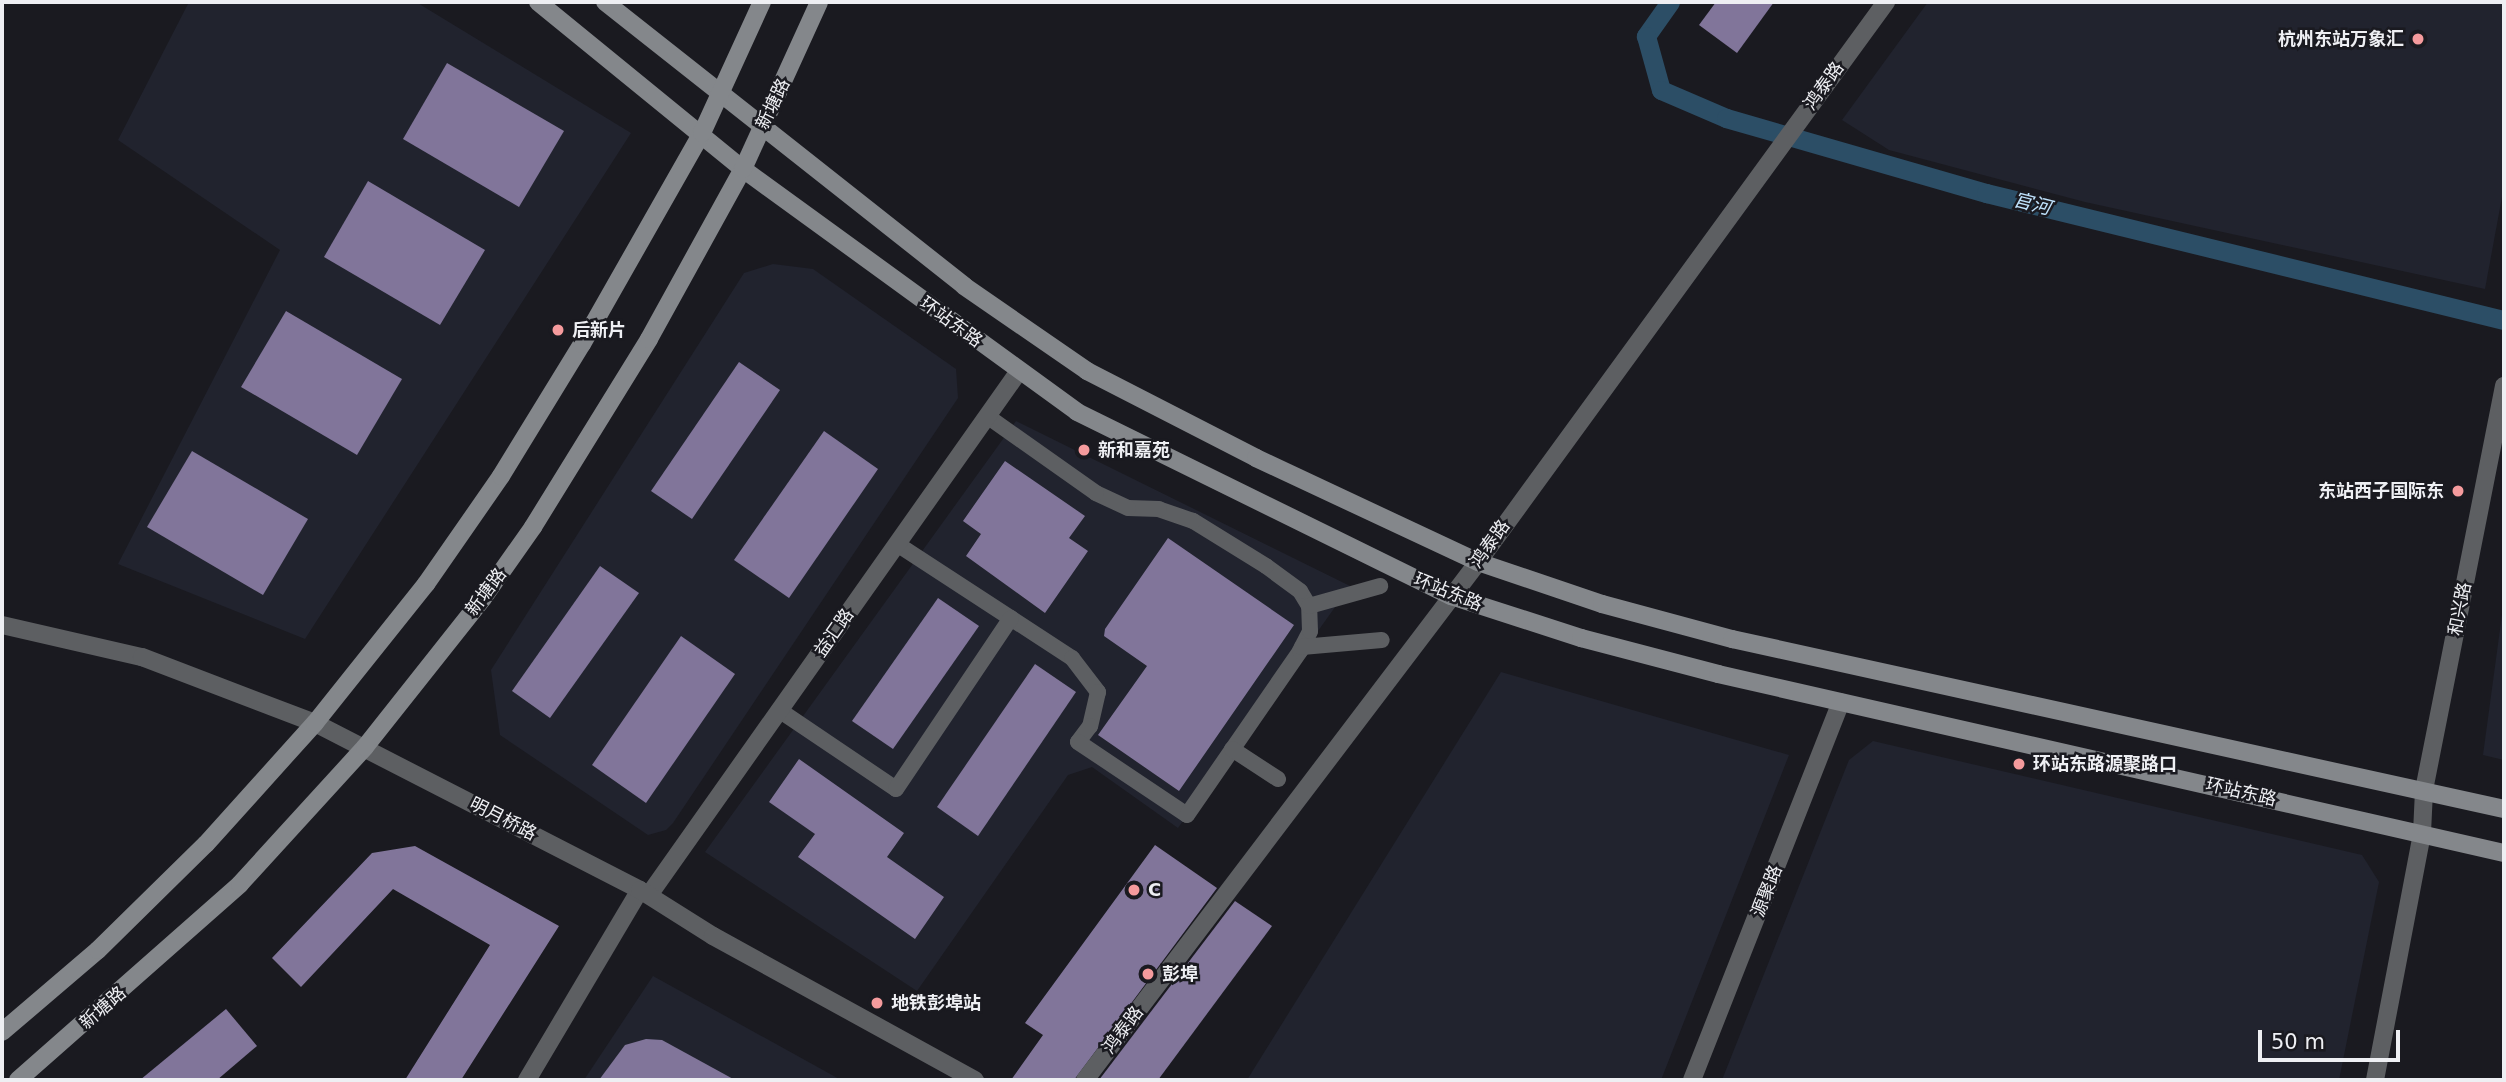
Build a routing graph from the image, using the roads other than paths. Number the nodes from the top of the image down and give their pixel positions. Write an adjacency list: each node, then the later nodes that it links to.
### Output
1 (538, 2): 10 (main road, 环站东路)
2 (605, 2): 8 (main road, 环站东路)
3 (762, 2): 8 (main road)
4 (819, 2): 7 (main road, 新塘路)
5 (826, 2): 7 (main road)
6 (1886, 2): 16 (street, 鸿泰路)
7 (806, 37): 9 (main road, 新塘路)
8 (720, 96): 9 (main road, 环站东路); 10 (main road)
9 (761, 128): 11 (main road, 新塘路); 16 (main road, 环站东路)
10 (702, 133): 11 (main road, 环站东路); 26 (main road)
11 (743, 169): 12 (main road, 环站东路); 27 (main road, 新塘路)
12 (1019, 371): 14 (street, 益汇路); 18 (main road, 环站东路)
13 (2504, 386): 30 (street, 和兴路)
14 (987, 416): 15 (street, 益汇路); 19 (street)
15 (897, 544): 20 (street); 25 (street, 益汇路)
16 (1478, 562): 18 (street, 鸿泰路); 30 (main road, 环站东路)
17 (1380, 586): 19 (street)
18 (1451, 596): 24 (main road, 环站东路); 39 (street, 鸿泰路)
19 (1309, 606): 23 (street)
20 (1011, 618): 25 (street); 28 (street)
21 (2, 625): 26 (street, 明月桥路)
22 (1382, 640): 23 (street)
23 (1302, 647): 28 (street)
24 (1841, 702): 32 (main road, 环站东路); 40 (street, 源聚路)
25 (779, 710): 34 (street, 益汇路)
26 (315, 723): 27 (street, 明月桥路); 35 (main road)
27 (365, 747): 34 (street, 明月桥路); 36 (main road, 新塘路)
28 (1232, 749): 29 (street)
29 (1278, 779)
30 (2424, 790): 31 (main road, 环站东路); 32 (street, 和兴路)
31 (2504, 808)
32 (2422, 833): 33 (main road, 环站东路); 41 (street, 和兴路)
33 (2504, 853)
34 (644, 893): 37 (street, 益汇路); 38 (street, 明月桥路)
35 (2, 1032)
36 (19, 1080)
37 (527, 1080)
38 (975, 1080)
39 (1085, 1080)
40 (1692, 1080)
41 (2375, 1080)

